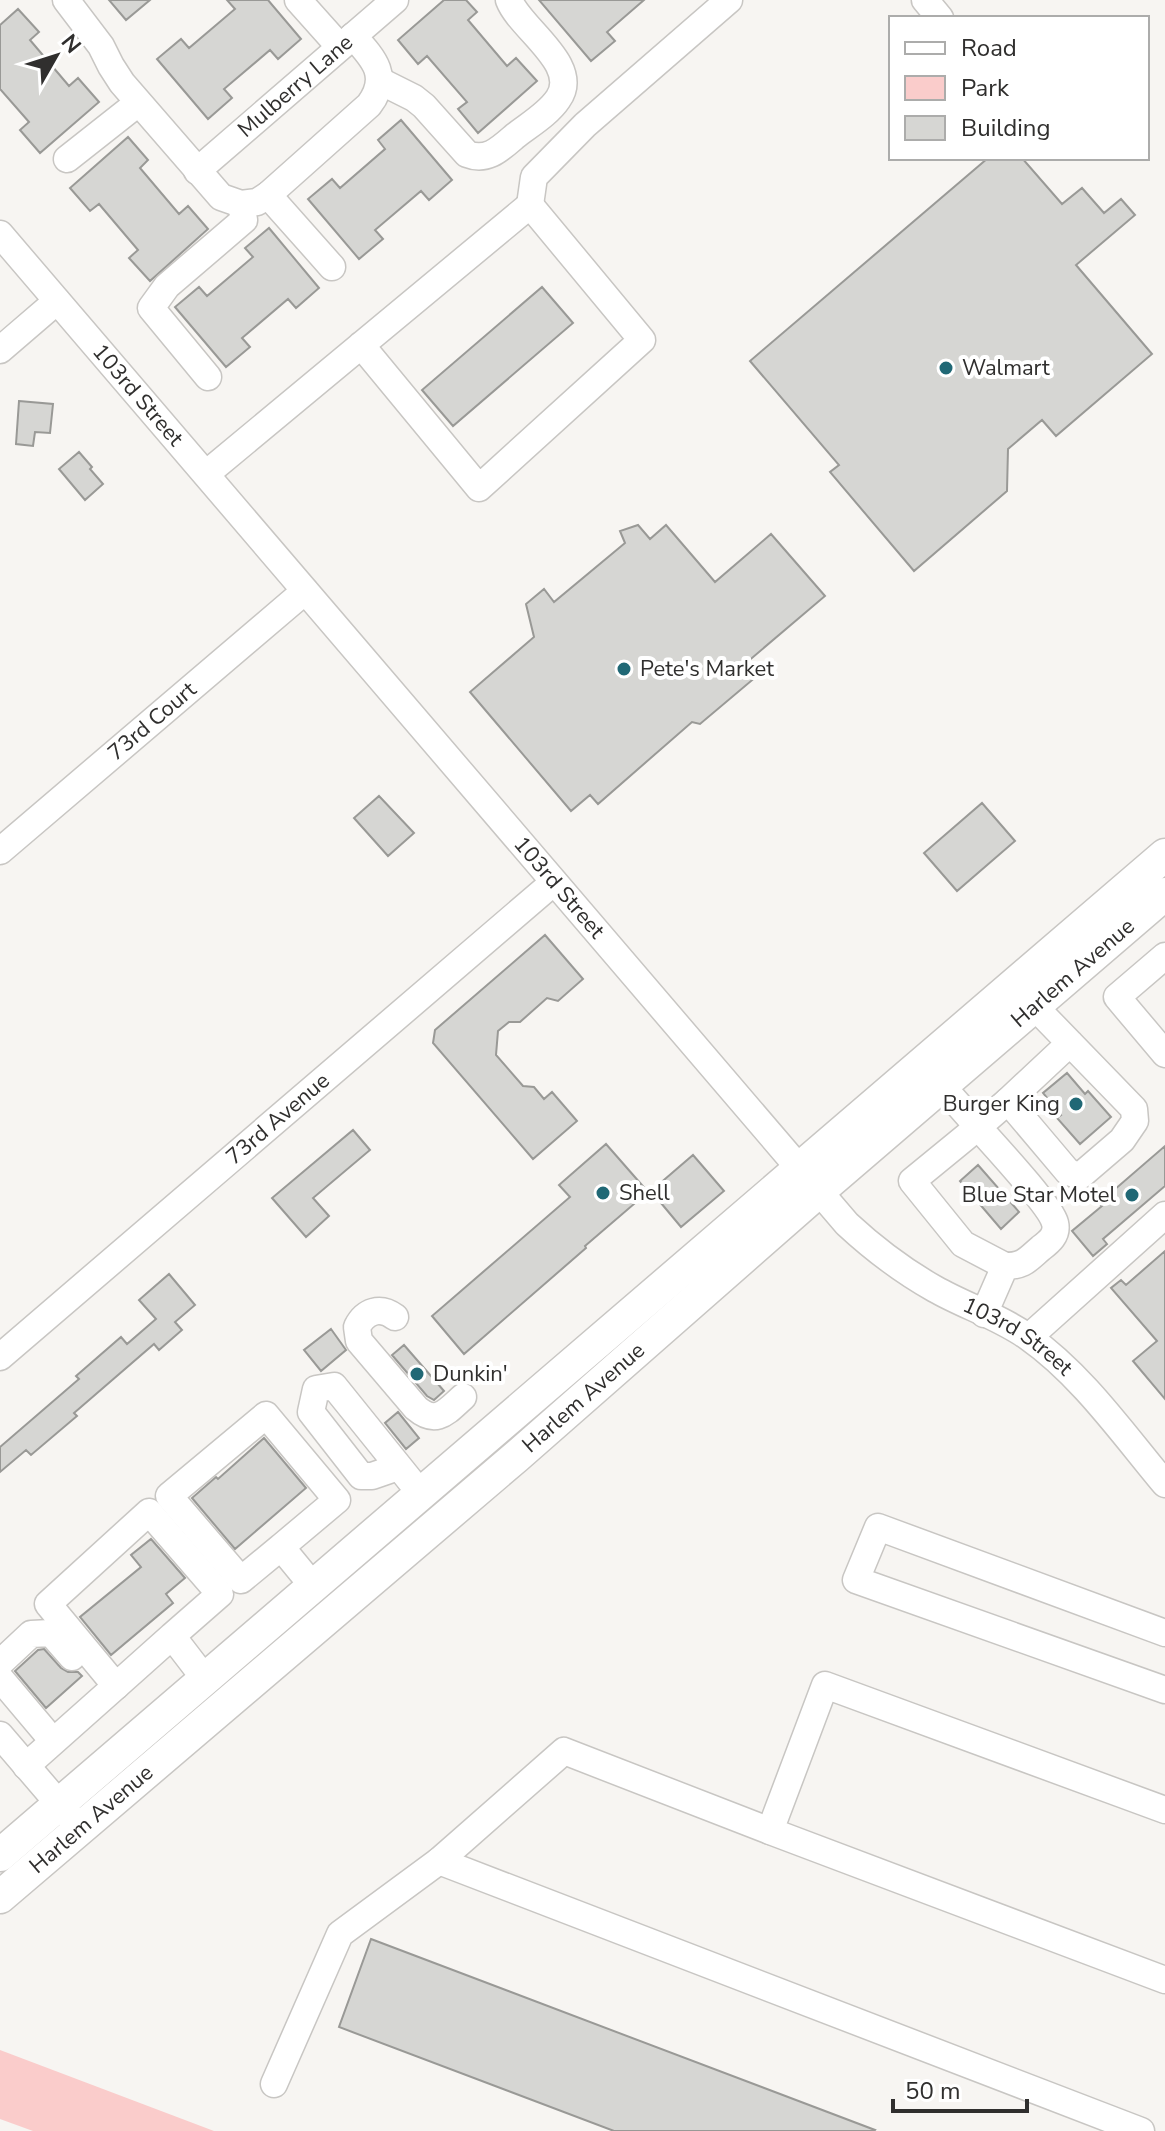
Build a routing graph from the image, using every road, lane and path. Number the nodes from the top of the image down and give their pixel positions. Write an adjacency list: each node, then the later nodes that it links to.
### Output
1 (66, 0): 10 (street)
2 (298, 0): 8 (street)
3 (395, 0): 8 (street, Mulberry Lane)
4 (509, 0): 9 (street)
5 (729, 0): 15 (street)
6 (925, 0): 7 (street)
7 (938, 16)
8 (347, 42): 9 (street); 12 (street, Mulberry Lane)
9 (380, 81): 13 (street)
10 (138, 103): 11 (street); 12 (street)
11 (67, 159)
12 (197, 171): 14 (street)
13 (268, 195): 14 (street); 17 (street)
14 (241, 204): 21 (street)
15 (530, 205): 19 (street); 19 (street)
16 (0, 234): 18 (street, 103rd Street)
17 (332, 267)
18 (57, 301): 20 (street); 22 (street, 103rd Street)
19 (361, 345): 22 (street)
20 (0, 350)
21 (208, 377)
22 (206, 474): 23 (street, 103rd Street)
23 (305, 591): 24 (street, 73rd Court); 26 (street, 103rd Street)
24 (0, 851)
25 (1165, 855): 36 (main road, Harlem Avenue)
26 (554, 882): 36 (street, 103rd Street); 43 (street, 73rd Avenue)
27 (1165, 894): 29 (main road, Harlem Avenue)
28 (1165, 956): 31 (street)
29 (1034, 1006): 30 (street); 32 (main road, Harlem Avenue)
30 (1070, 1043): 33 (street); 35 (street)
31 (1165, 1054)
32 (942, 1086): 34 (street); 36 (main road, Harlem Avenue)
33 (1008, 1101): 34 (street); 35 (street)
34 (978, 1127): 37 (street); 39 (street)
35 (1080, 1176): 37 (street)
36 (810, 1180): 40 (street, 103rd Street); 47 (main road, Harlem Avenue); 63 (main road, Harlem Avenue)
37 (1044, 1205): 39 (street)
38 (1165, 1215): 42 (street)
39 (1005, 1266): 40 (street)
40 (984, 1314): 42 (street, 103rd Street)
41 (395, 1317): 44 (street)
42 (1029, 1337): 46 (street, 103rd Street)
43 (0, 1357)
44 (463, 1397)
45 (398, 1467): 47 (street)
46 (1165, 1484)
47 (421, 1494): 49 (main road, Harlem Avenue)
48 (281, 1547): 48 (street); 49 (street)
49 (313, 1586): 56 (main road, Harlem Avenue)
50 (45, 1617): 52 (street); 53 (street); 54 (street); 58 (street)
51 (1165, 1633): 57 (street)
52 (172, 1636): 56 (street); 58 (street)
53 (0, 1645)
54 (0, 1663)
55 (0, 1678): 60 (street)
56 (205, 1679): 63 (main road, Harlem Avenue)
57 (1165, 1690)
58 (111, 1691): 60 (street)
59 (0, 1735): 61 (street)
60 (53, 1741): 61 (street)
61 (26, 1766): 63 (street)
62 (1165, 1810): 64 (street)
63 (70, 1816): 65 (main road, Harlem Avenue); 67 (main road, Harlem Avenue)
64 (770, 1831): 66 (street); 68 (street)
65 (0, 1855)
66 (439, 1861): 69 (street); 70 (street)
67 (0, 1897)
68 (1165, 1980)
69 (274, 2084)
70 (1141, 2131)

